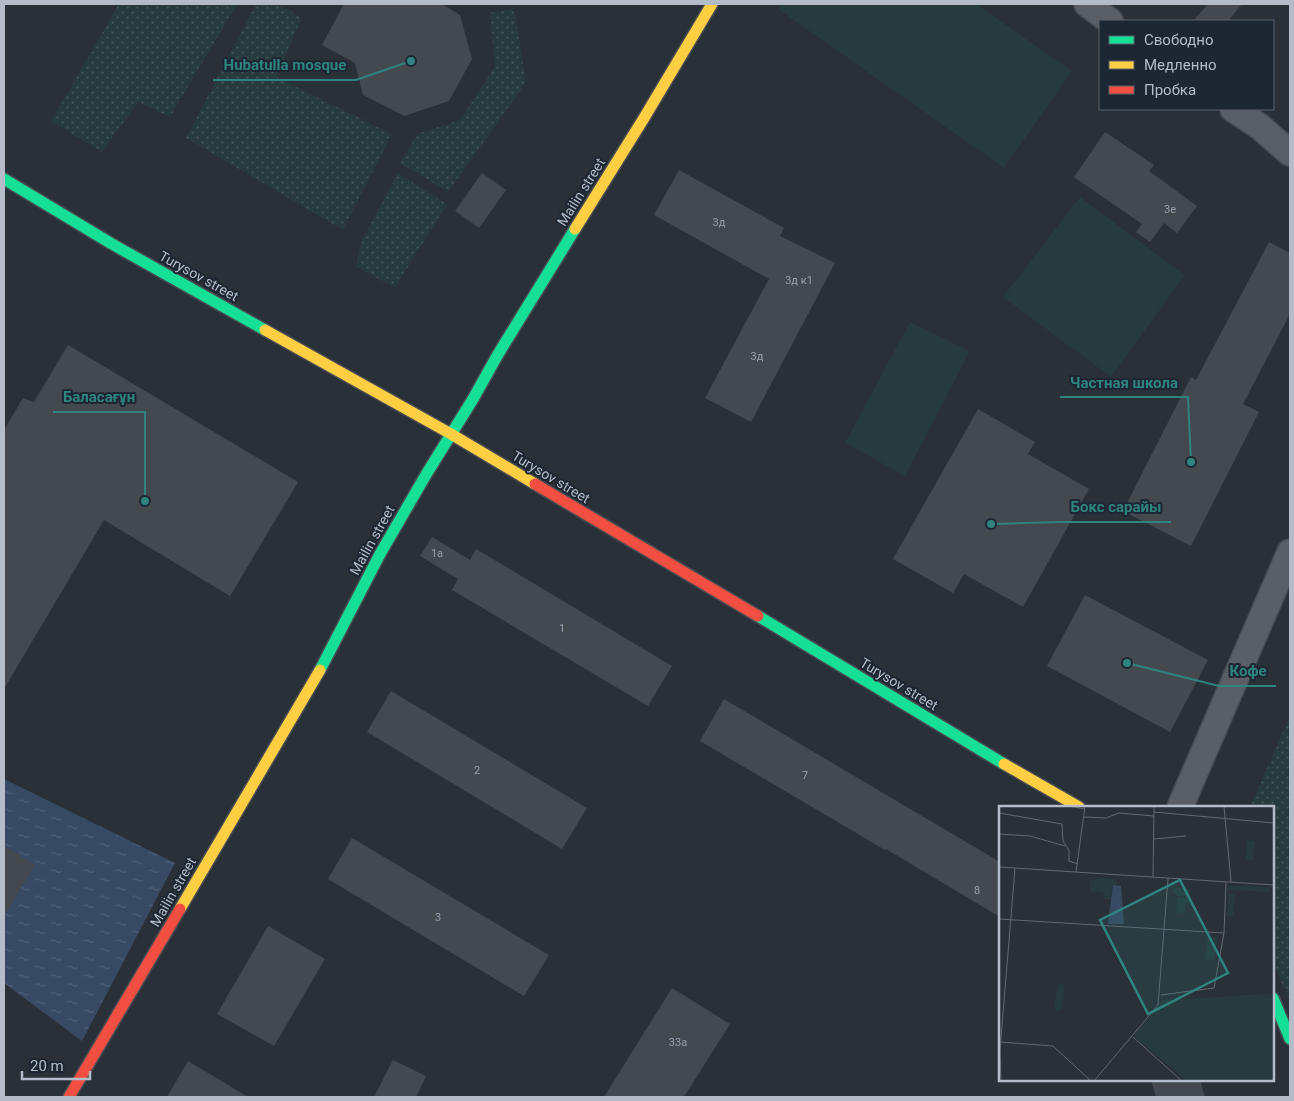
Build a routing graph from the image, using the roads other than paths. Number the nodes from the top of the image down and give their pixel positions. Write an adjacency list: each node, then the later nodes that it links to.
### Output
1 (712, 4): 7 (main road, Mailin street)
2 (1087, 4): 3 (street)
3 (1109, 20)
4 (1235, 110): 5 (street)
5 (1290, 153)
6 (4, 179): 7 (main road, Turysov street)
7 (451, 434): 9 (main road, Turysov street); 13 (main road, Mailin street)
8 (1290, 552): 10 (street)
9 (1077, 806)
10 (1180, 806)
11 (1274, 1000): 12 (main road)
12 (1290, 1039)
13 (69, 1097)

